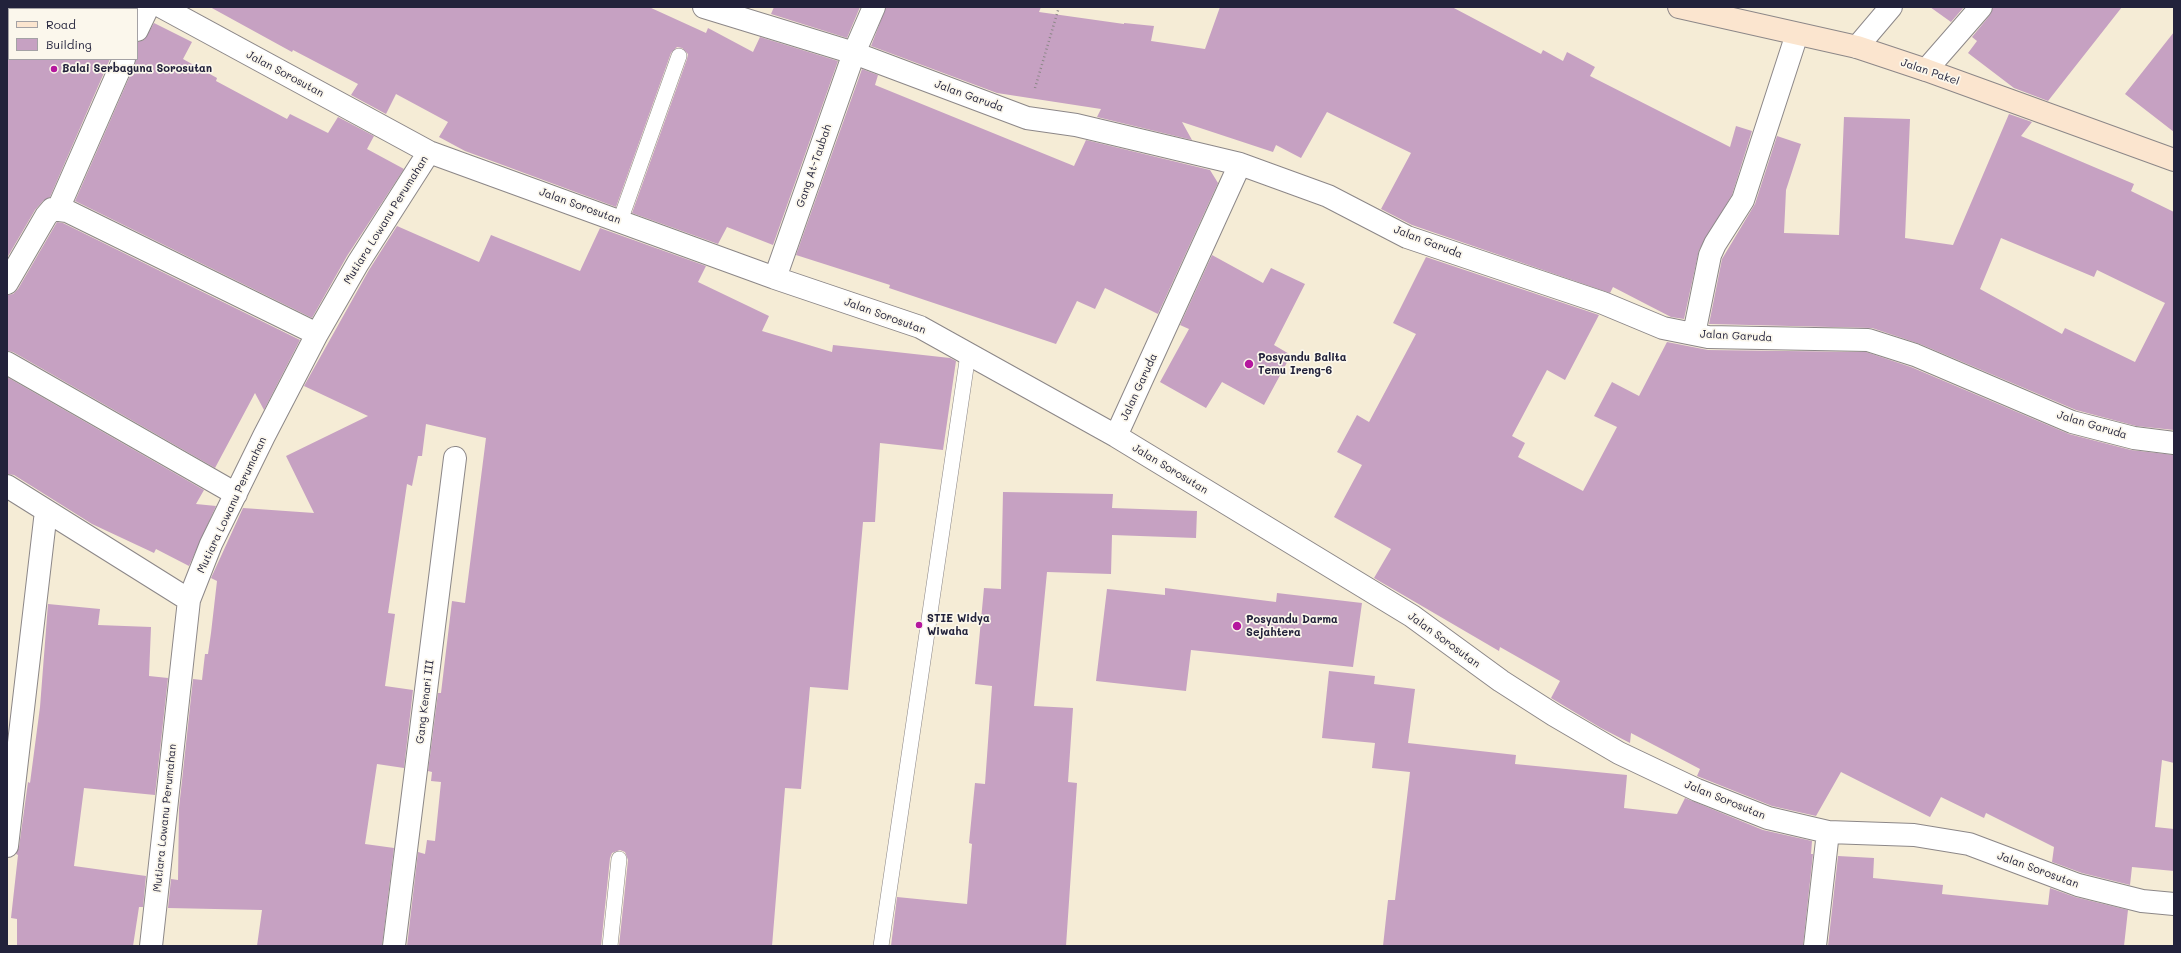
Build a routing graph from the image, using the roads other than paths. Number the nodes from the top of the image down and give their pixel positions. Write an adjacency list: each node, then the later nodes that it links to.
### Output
1 (148, 7): 8 (street)
2 (162, 7): 15 (street, Jalan Sorosutan)
3 (704, 7): 11 (street, Jalan Garuda)
4 (874, 7): 11 (street, Gang At-Taubah)
5 (1679, 7): 9 (street, Jalan Pakel)
6 (1891, 7): 10 (street)
7 (1981, 7): 14 (street)
8 (138, 28)
9 (1797, 34): 10 (street, Jalan Pakel); 23 (street)
10 (1857, 47): 14 (street, Jalan Pakel)
11 (854, 54): 17 (street, Jalan Garuda); 20 (street, Gang At-Taubah)
12 (679, 56): 19 (lane)
13 (124, 60): 18 (street)
14 (1926, 70): 16 (street, Jalan Pakel)
15 (430, 152): 19 (street, Jalan Sorosutan); 22 (street, Mutiara Lowanu Perumahan)
16 (2173, 158)
17 (1240, 164): 23 (street, Jalan Garuda); 26 (street, Jalan Garuda)
18 (58, 209): 21 (street); 22 (street)
19 (620, 221): 20 (street, Jalan Sorosutan)
20 (775, 278): 24 (street, Jalan Sorosutan)
21 (7, 283)
22 (317, 334): 30 (street, Mutiara Lowanu Perumahan)
23 (1694, 334): 27 (street, Jalan Garuda)
24 (968, 354): 26 (street, Jalan Sorosutan); 40 (lane)
25 (7, 363): 30 (street)
26 (1116, 436): 33 (street, Jalan Sorosutan)
27 (2174, 443)
28 (455, 458): 38 (street, Gang Kenari III)
29 (7, 486): 31 (street)
30 (236, 494): 32 (street, Mutiara Lowanu Perumahan)
31 (46, 511): 32 (street); 34 (street)
32 (189, 600): 37 (street, Mutiara Lowanu Perumahan)
33 (1828, 832): 36 (street, Jalan Sorosutan); 41 (street)
34 (7, 846)
35 (619, 859): 39 (lane)
36 (2174, 904)
37 (151, 946)
38 (394, 946)
39 (610, 946)
40 (881, 946)
41 (1815, 946)

